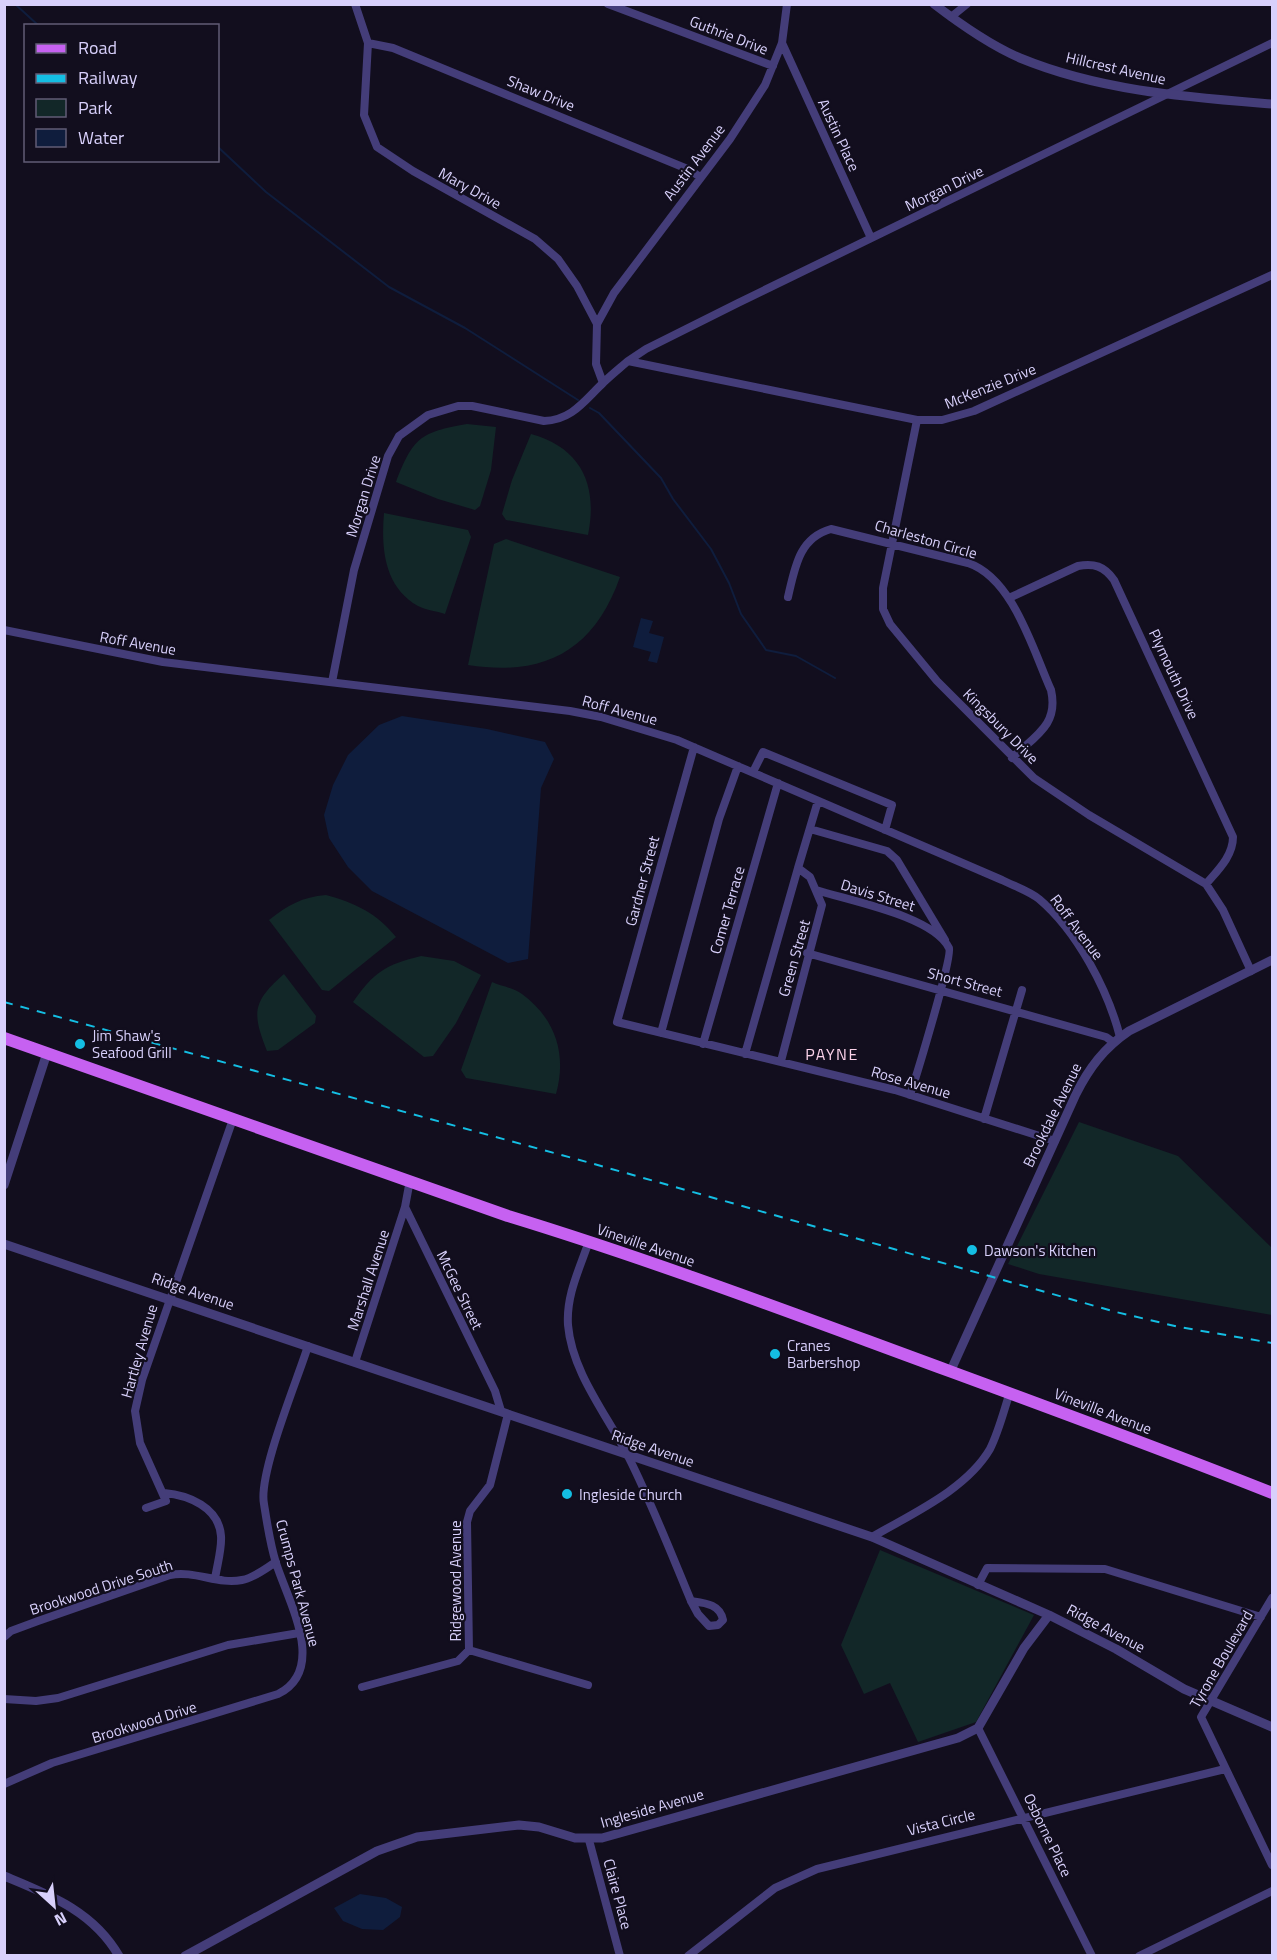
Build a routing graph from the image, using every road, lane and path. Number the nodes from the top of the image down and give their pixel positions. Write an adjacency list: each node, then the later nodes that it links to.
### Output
1 (355, 4): 7 (street, Mary Drive)
2 (609, 4): 10 (street, Guthrie Drive)
3 (787, 4): 8 (street, Austin Avenue)
4 (934, 4): 6 (street, Hillcrest Avenue)
5 (967, 4): 6 (street)
6 (951, 17): 11 (street, Hillcrest Avenue)
7 (368, 43): 13 (street, Shaw Drive); 16 (street, Mary Drive)
8 (782, 43): 10 (street, Austin Avenue); 14 (street, Austin Place)
9 (1272, 43): 11 (street, Morgan Drive)
10 (773, 66): 13 (street, Austin Avenue)
11 (1164, 95): 12 (street, Hillcrest Avenue); 14 (street, Morgan Drive)
12 (1272, 104)
13 (700, 177): 16 (street, Austin Avenue)
14 (871, 238): 17 (street, Morgan Drive)
15 (1272, 275): 19 (street, McKenzie Drive)
16 (597, 324): 18 (street)
17 (628, 361): 18 (street); 19 (street, McKenzie Drive)
18 (603, 383): 24 (street, Morgan Drive)
19 (917, 420): 20 (street, Kingsbury Drive)
20 (891, 543): 21 (street, Charleston Circle); 22 (street, Charleston Circle); 26 (street, Kingsbury Drive)
21 (788, 597)
22 (1009, 598): 26 (street, Charleston Circle); 34 (street, Plymouth Drive)
23 (4, 630): 24 (street, Roff Avenue)
24 (332, 682): 25 (street, Roff Avenue)
25 (694, 747): 27 (street, Roff Avenue); 43 (street, Gardner Street)
26 (1012, 758): 34 (street, Kingsbury Drive)
27 (738, 766): 28 (street, Roff Avenue); 44 (street)
28 (753, 772): 29 (street, Roff Avenue); 32 (street)
29 (778, 783): 30 (street, Roff Avenue); 47 (street, Comer Terrace)
30 (818, 801): 31 (street); 32 (street, Roff Avenue)
31 (810, 829): 33 (street); 36 (street)
32 (885, 830): 46 (street, Roff Avenue)
33 (798, 868): 35 (street); 49 (street)
34 (1206, 884): 39 (street, Kingsbury Drive)
35 (816, 890): 36 (street, Davis Street); 37 (street, Green Street)
36 (949, 946): 40 (street)
37 (807, 953): 40 (street, Short Street); 50 (street, Green Street)
38 (1272, 960): 39 (street, Brookdale Avenue)
39 (1251, 970): 46 (street, Brookdale Avenue)
40 (940, 989): 42 (street, Short Street); 51 (street)
41 (1022, 990): 42 (street)
42 (1014, 1009): 46 (street, Short Street); 53 (street)
43 (617, 1022): 44 (street, Rose Avenue)
44 (661, 1033): 47 (street, Rose Avenue)
45 (4, 1038): 48 (main road, Vineville Avenue)
46 (1117, 1039): 54 (street, Brookdale Avenue)
47 (703, 1044): 49 (street, Rose Avenue)
48 (47, 1053): 52 (main road, Vineville Avenue); 56 (street)
49 (745, 1054): 50 (street, Rose Avenue)
50 (781, 1060): 51 (street, Rose Avenue)
51 (910, 1095): 53 (street, Rose Avenue)
52 (233, 1119): 55 (main road, Vineville Avenue); 60 (street, Hartley Avenue)
53 (984, 1119): 54 (street, Rose Avenue)
54 (1055, 1141): 63 (street, Brookdale Avenue)
55 (410, 1180): 57 (street); 58 (main road, Vineville Avenue)
56 (4, 1185)
57 (405, 1206): 62 (street, Marshall Avenue); 65 (street, McGee Street)
58 (590, 1241): 63 (main road, Vineville Avenue); 66 (street)
59 (4, 1244): 60 (street, Ridge Avenue)
60 (168, 1298): 61 (street, Ridge Avenue); 67 (street, Hartley Avenue)
61 (308, 1346): 62 (street, Ridge Avenue); 71 (street, Crumps Park Avenue)
62 (355, 1362): 65 (street, Ridge Avenue)
63 (951, 1370): 64 (main road, Vineville Avenue)
64 (1010, 1392): 68 (main road, Vineville Avenue); 70 (street)
65 (504, 1412): 66 (street, Ridge Avenue); 80 (street, Ridgewood Avenue)
66 (628, 1456): 70 (street, Ridge Avenue); 75 (street)
67 (164, 1492): 69 (street); 72 (street)
68 (1272, 1493)
69 (146, 1508)
70 (872, 1537): 73 (street, Ridge Avenue)
71 (276, 1562): 72 (street, Brookwood Drive South); 78 (street, Crumps Park Avenue)
72 (215, 1579): 79 (street, Brookwood Drive South)
73 (978, 1585): 76 (street, Ridge Avenue); 77 (street)
74 (1272, 1598): 77 (street, Tyrone Boulevard)
75 (692, 1601)
76 (1049, 1615): 85 (street, Ridge Avenue); 87 (street)
77 (1262, 1617): 85 (street, Tyrone Boulevard)
78 (299, 1633): 82 (street, Crumps Park Avenue); 84 (street)
79 (4, 1637)
80 (469, 1650): 81 (street, Ridgewood Avenue); 83 (street, Ridgewood Avenue)
81 (588, 1685)
82 (291, 1686): 89 (street, Brookwood Drive)
83 (362, 1687)
84 (4, 1699)
85 (1212, 1702): 86 (street, Ridge Avenue); 88 (street, Tyrone Boulevard)
86 (1272, 1726)
87 (978, 1728): 90 (street, Osborne Place); 91 (street, Ingleside Avenue)
88 (1225, 1769): 90 (street, Vista Circle); 92 (street, Tyrone Boulevard)
89 (4, 1784)
90 (1024, 1817): 98 (street, Vista Circle); 99 (street, Osborne Place)
91 (589, 1840): 96 (street, Ingleside Avenue); 97 (street, Claire Place)
92 (1272, 1865)
93 (4, 1876): 95 (street)
94 (1272, 1890): 100 (street)
95 (119, 1956)
96 (185, 1956)
97 (620, 1956)
98 (688, 1956)
99 (1092, 1956)
100 (1139, 1956)

